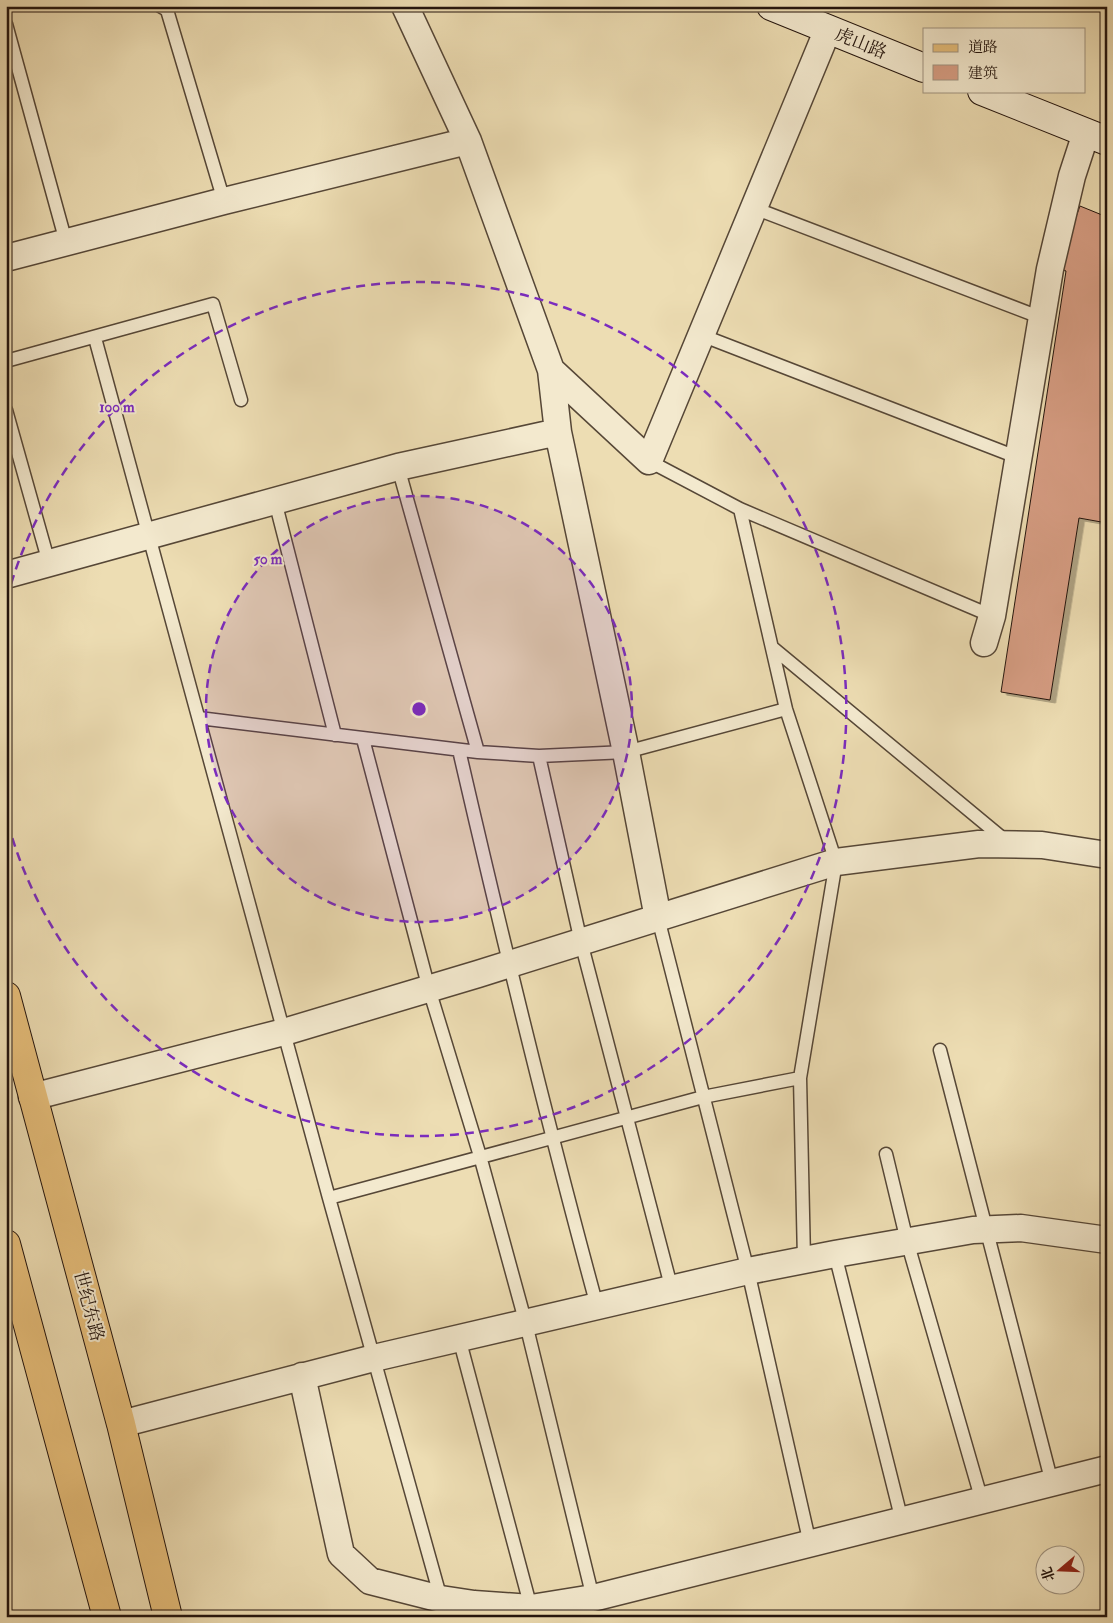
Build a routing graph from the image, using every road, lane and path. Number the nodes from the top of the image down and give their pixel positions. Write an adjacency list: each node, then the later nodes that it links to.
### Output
1 (160, 6): 10 (lane)
2 (404, 6): 9 (street)
3 (771, 6): 5 (street, 虎山路)
4 (6, 24): 12 (lane)
5 (828, 29): 6 (street, 虎山路); 11 (street)
6 (923, 68)
7 (984, 92): 8 (street)
8 (1096, 137): 14 (street)
9 (468, 142): 10 (street); 18 (street)
10 (224, 201): 12 (street)
11 (754, 208): 14 (lane); 15 (street)
12 (66, 242): 13 (street)
13 (6, 258)
14 (1042, 318): 22 (street)
15 (701, 336): 22 (lane); 23 (street)
16 (95, 338): 17 (lane); 19 (lane); 27 (lane)
17 (6, 361)
18 (551, 370): 21 (street); 23 (street)
19 (241, 400)
20 (6, 410): 28 (lane)
21 (558, 432): 24 (street); 39 (street)
22 (1018, 458): 30 (street)
23 (649, 461): 26 (lane)
24 (398, 467): 25 (street); 38 (lane)
25 (274, 501): 27 (street); 35 (lane)
26 (740, 509): 30 (lane); 32 (lane)
27 (149, 535): 28 (street); 34 (lane)
28 (49, 563): 29 (street)
29 (6, 575)
30 (992, 616): 31 (street)
31 (984, 643)
32 (773, 648): 33 (lane); 41 (lane)
33 (786, 709): 39 (lane); 43 (lane)
34 (199, 718): 35 (lane); 49 (lane)
35 (335, 735): 36 (lane)
36 (363, 739): 37 (lane); 47 (lane)
37 (459, 750): 38 (lane); 46 (lane)
38 (478, 752): 40 (lane)
39 (626, 752): 40 (lane); 44 (street)
40 (539, 756): 45 (lane)
41 (1010, 844): 42 (street); 43 (street)
42 (1107, 854)
43 (836, 862): 44 (street); 51 (lane)
44 (658, 918): 45 (street); 53 (lane)
45 (581, 942): 46 (street); 54 (lane)
46 (508, 965): 47 (street); 55 (lane)
47 (430, 989): 49 (street); 57 (lane)
48 (6, 996): 52 (main road, 世纪东路)
49 (284, 1032): 52 (street); 58 (lane)
50 (940, 1050): 59 (lane)
51 (800, 1078): 53 (lane); 64 (lane)
52 (32, 1097): 72 (main road, 世纪东路)
53 (703, 1097): 54 (lane); 65 (lane)
54 (626, 1117): 55 (lane); 66 (lane)
55 (552, 1138): 57 (lane); 67 (lane)
56 (886, 1154): 61 (lane)
57 (480, 1156): 58 (lane); 68 (lane)
58 (329, 1198): 70 (lane)
59 (985, 1229): 60 (street); 61 (street); 74 (lane)
60 (1107, 1240)
61 (907, 1241): 63 (street); 75 (lane)
62 (6, 1244): 81 (main road)
63 (835, 1254): 64 (street); 76 (lane)
64 (804, 1260): 65 (street)
65 (748, 1272): 66 (street); 77 (lane)
66 (672, 1290): 67 (street)
67 (597, 1306): 68 (street)
68 (526, 1324): 69 (street); 79 (lane)
69 (459, 1338): 70 (street); 80 (lane)
70 (374, 1358): 71 (street); 78 (lane)
71 (302, 1376): 72 (street); 78 (street)
72 (121, 1424): 82 (main road, 世纪东路)
73 (1107, 1470): 74 (street)
74 (1052, 1483): 75 (street)
75 (982, 1501): 76 (street)
76 (902, 1521): 77 (street)
77 (810, 1544): 79 (street)
78 (441, 1598): 80 (street)
79 (593, 1598): 80 (street)
80 (531, 1608)
81 (107, 1617)
82 (168, 1617)

